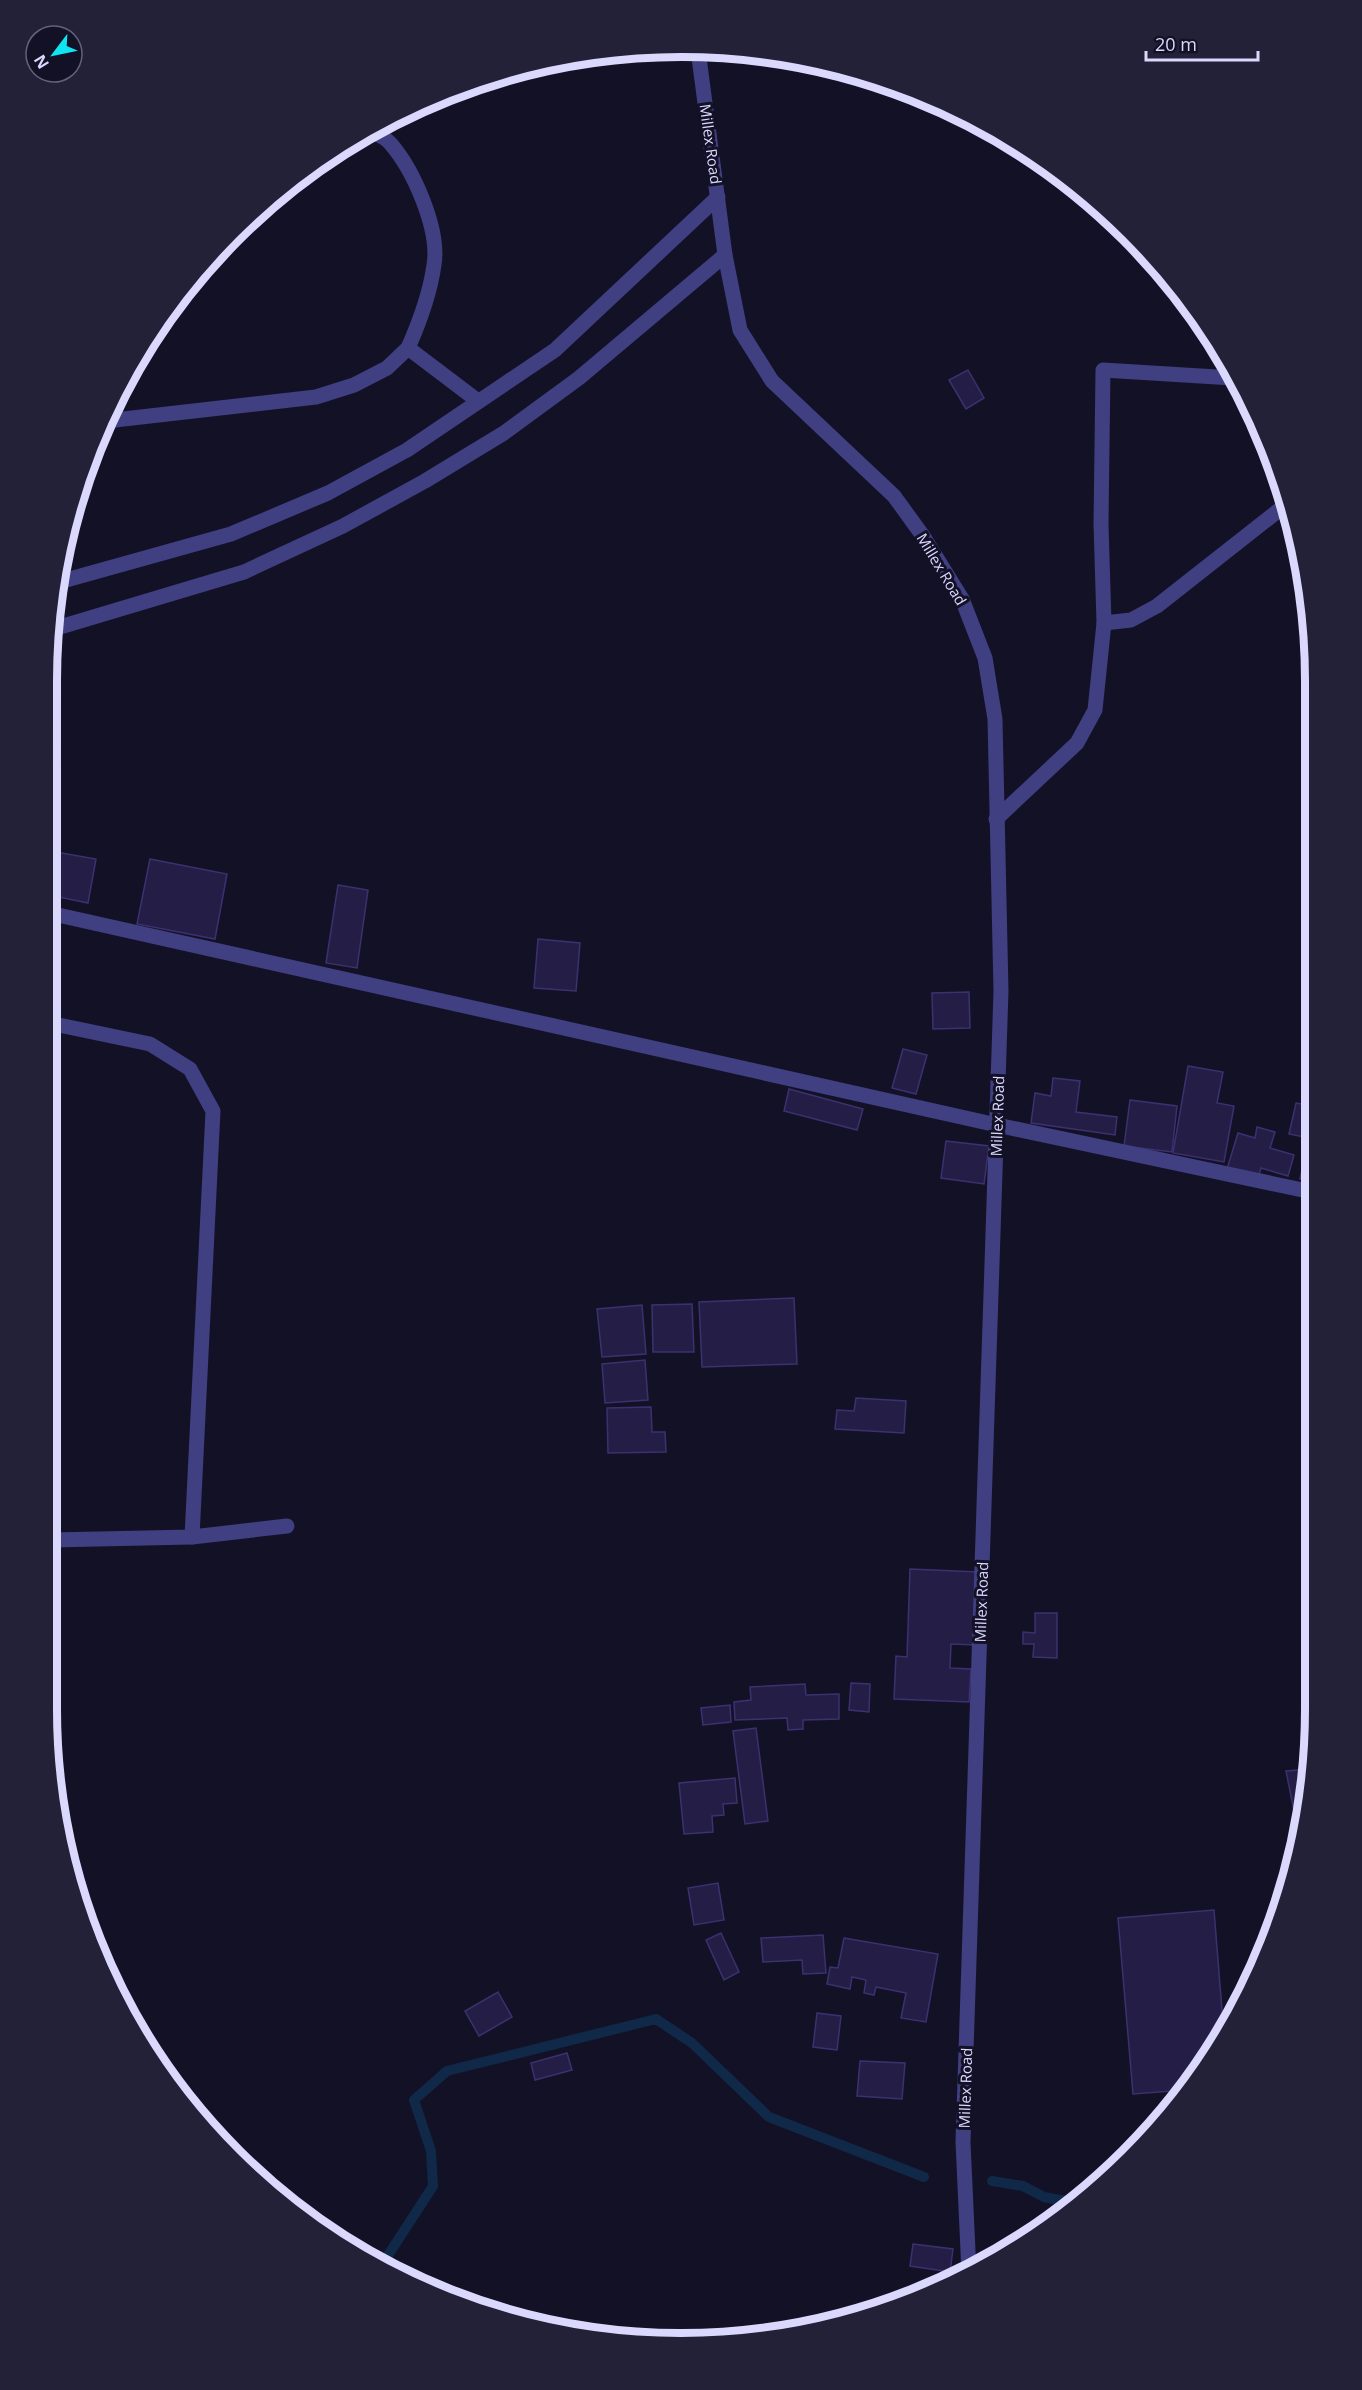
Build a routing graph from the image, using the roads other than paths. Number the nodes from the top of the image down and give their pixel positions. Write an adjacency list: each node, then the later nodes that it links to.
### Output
1 (699, 57): 3 (street, Millex Road)
2 (378, 136): 5 (street)
3 (718, 197): 4 (street, Millex Road); 7 (street)
4 (725, 255): 12 (street); 13 (street, Millex Road)
5 (408, 348): 7 (street); 8 (street)
6 (1226, 378): 11 (street)
7 (478, 401): 10 (street)
8 (115, 419)
9 (1281, 509): 11 (street)
10 (65, 580)
11 (1104, 623): 13 (street)
12 (59, 627)
13 (996, 819): 16 (street, Millex Road)
14 (57, 914): 16 (street)
15 (57, 1025): 19 (street)
16 (997, 1125): 17 (street); 21 (street, Millex Road)
17 (1305, 1191)
18 (287, 1526): 19 (street)
19 (192, 1537): 20 (street)
20 (57, 1540)
21 (969, 2263)

